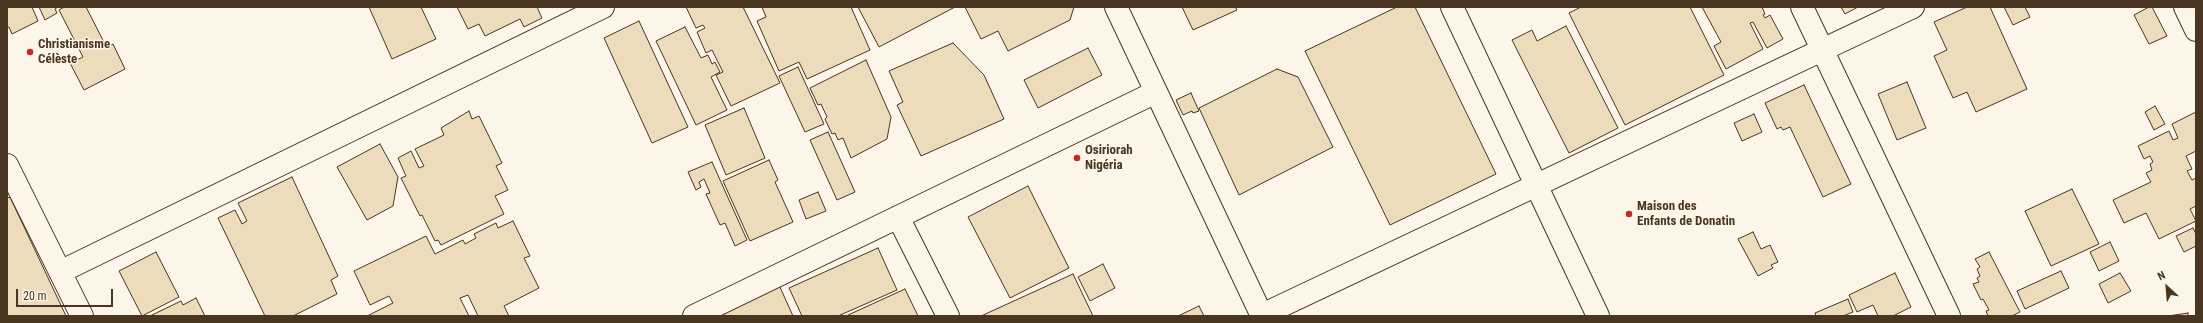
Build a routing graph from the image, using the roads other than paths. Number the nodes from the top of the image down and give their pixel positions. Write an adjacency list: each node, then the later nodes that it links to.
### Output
1 (603, 7): 13 (street)
2 (1116, 7): 9 (street)
3 (1452, 7): 11 (street)
4 (1802, 7): 8 (street)
5 (1913, 7): 8 (street)
6 (2185, 7): 7 (street)
7 (2196, 30)
8 (1822, 50): 11 (street); 19 (street)
9 (1156, 92): 12 (street); 17 (street)
10 (7, 165): 13 (street)
11 (1536, 185): 17 (street); 18 (street)
12 (898, 217): 15 (street); 16 (street)
13 (60, 272): 14 (street)
14 (82, 316)
15 (694, 316)
16 (948, 316)
17 (1262, 316)
18 (1598, 316)
19 (1949, 316)

